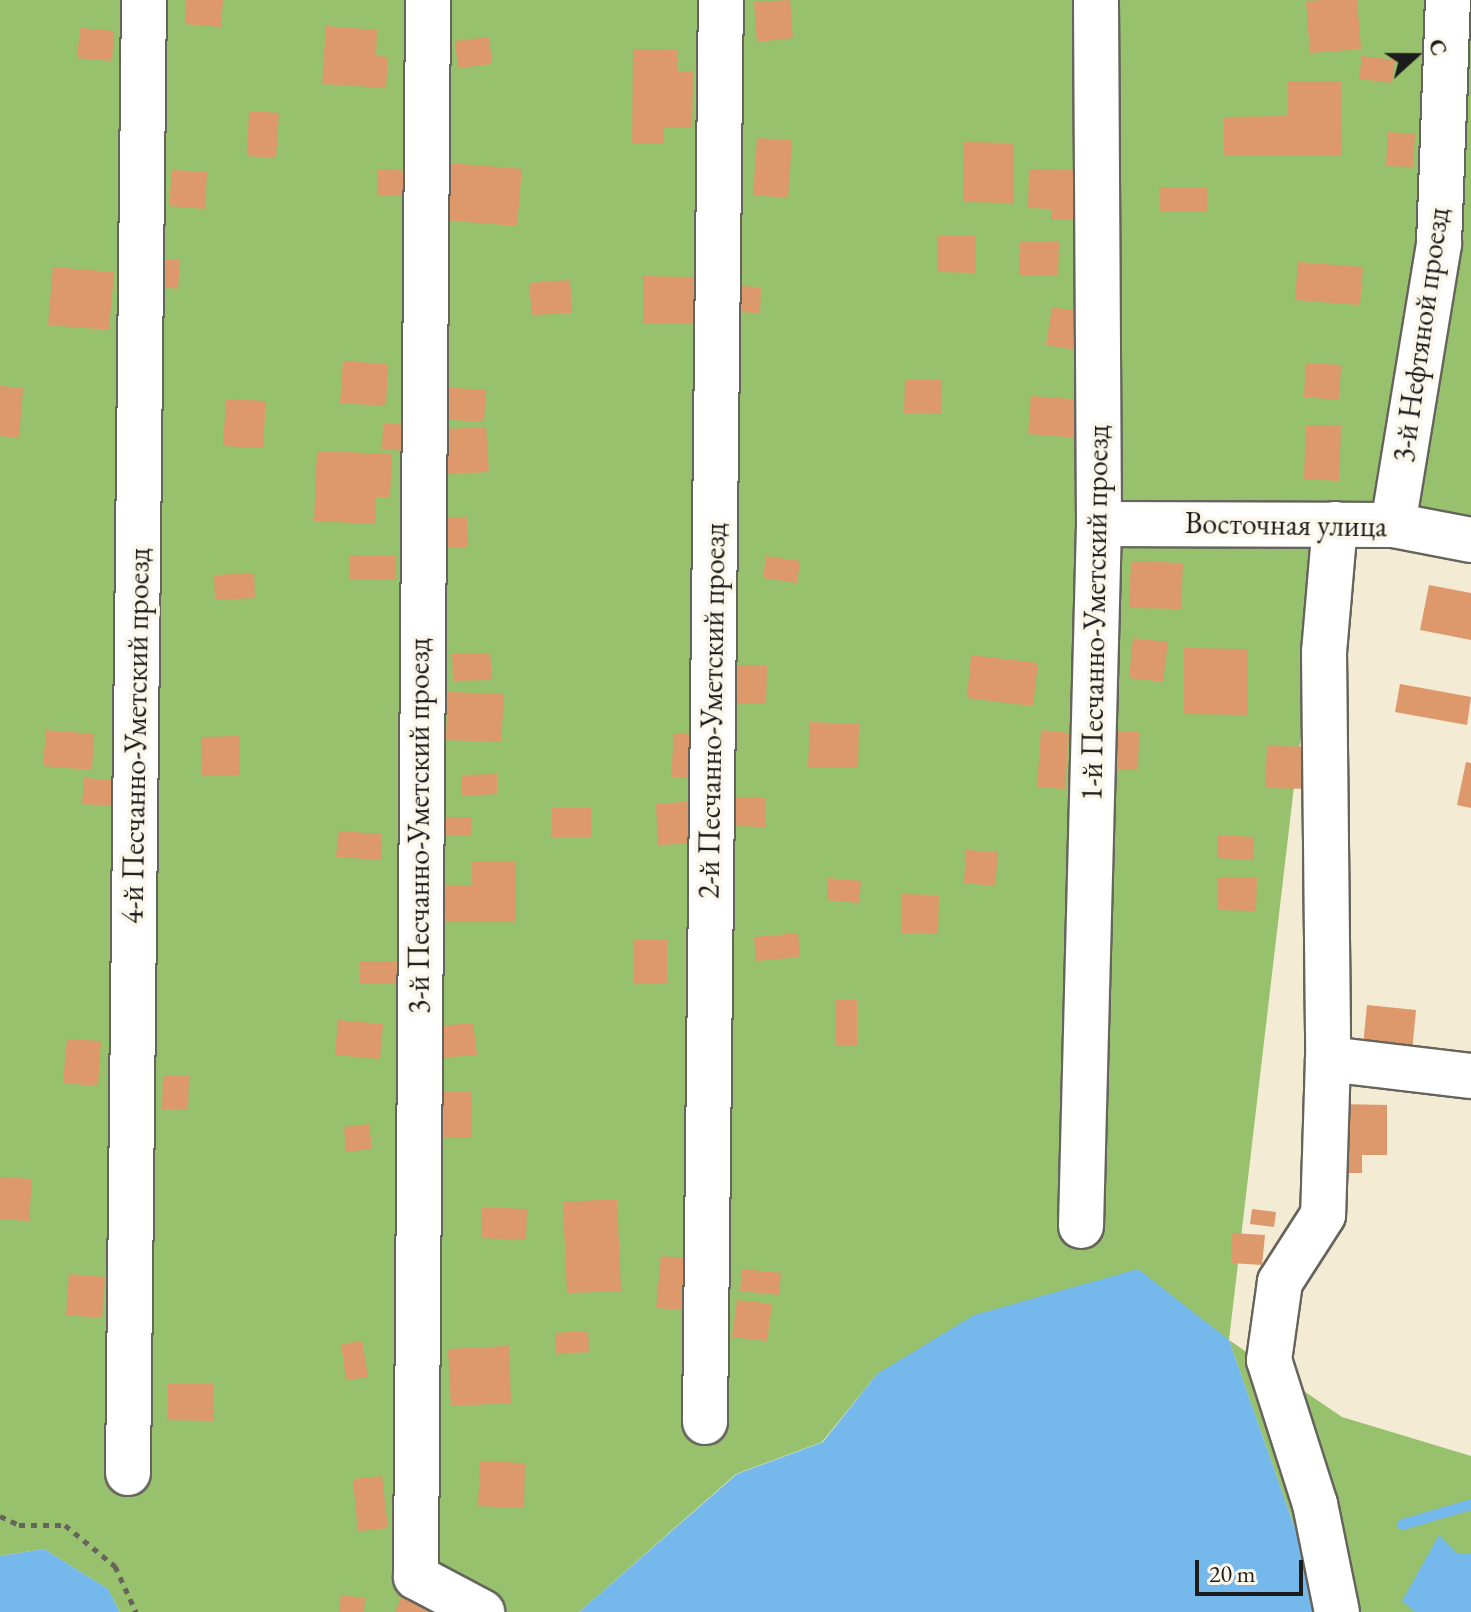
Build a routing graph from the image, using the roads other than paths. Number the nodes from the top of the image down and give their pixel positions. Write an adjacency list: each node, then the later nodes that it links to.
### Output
1 (144, 0): 14 (street, 4-й Песчанно-Уметский проезд)
2 (428, 0): 15 (street, 3-й Песчанно-Уметский проезд)
3 (721, 0): 13 (street, 2-й Песчанно-Уметский проезд)
4 (1096, 0): 6 (street, 1-й Песчанно-Уметский проезд)
5 (1448, 0): 8 (street, 3-й Нефтяной проезд)
6 (1099, 524): 7 (street, Восточная улица); 12 (street, 1-й Песчанно-Уметский проезд)
7 (1335, 524): 8 (street, Восточная улица); 10 (street)
8 (1393, 525): 9 (street, Восточная улица)
9 (1471, 540)
10 (1328, 1059): 11 (street); 16 (street)
11 (1471, 1076)
12 (1081, 1226)
13 (705, 1422)
14 (128, 1473)
15 (482, 1612)
16 (1337, 1612)

